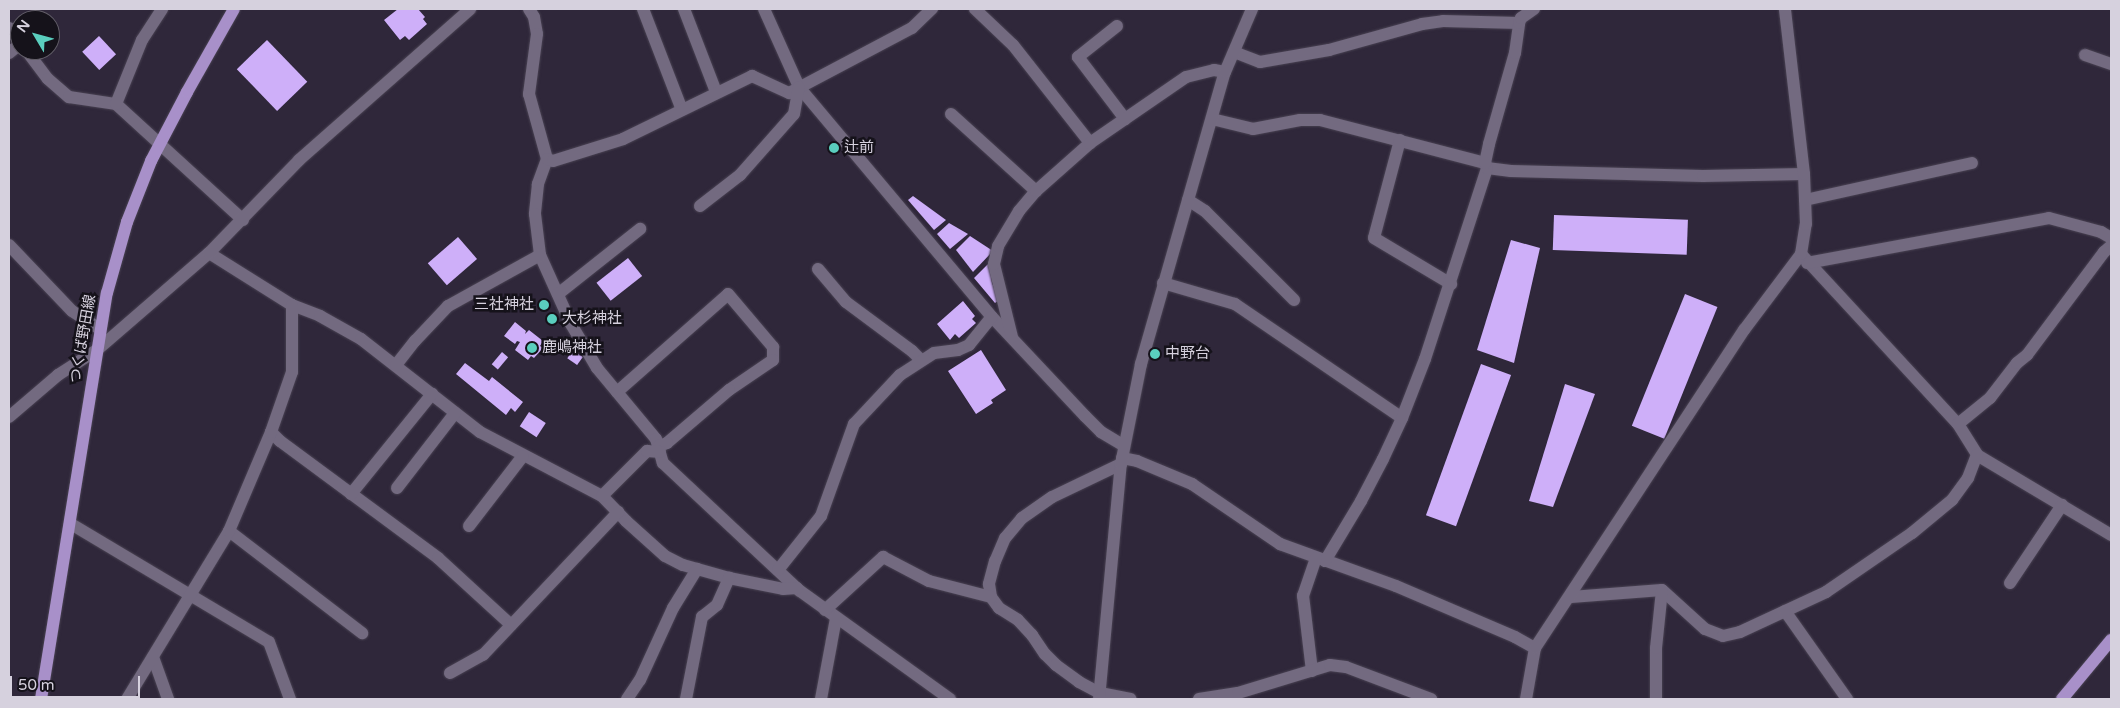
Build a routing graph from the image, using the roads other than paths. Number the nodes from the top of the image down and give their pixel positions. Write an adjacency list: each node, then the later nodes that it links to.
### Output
1 (162, 9): 22 (street)
2 (234, 9): 28 (main road, つくば野田線)
3 (470, 9): 38 (street)
4 (529, 9): 30 (street)
5 (643, 9): 23 (street)
6 (684, 9): 21 (street)
7 (764, 9): 20 (street)
8 (932, 9): 20 (street)
9 (975, 9): 29 (street)
10 (1252, 9): 15 (street)
11 (1534, 9): 13 (street)
12 (1785, 9): 33 (street)
13 (1519, 23): 15 (street); 32 (street)
14 (1117, 26): 25 (street)
15 (1234, 52): 19 (street)
16 (2085, 55): 18 (street)
17 (34, 60): 22 (street)
18 (2111, 64)
19 (1225, 72): 25 (street); 26 (street)
20 (799, 87): 21 (street); 37 (street); 52 (street)
21 (716, 92): 23 (street)
22 (116, 104): 28 (street)
23 (682, 110): 30 (street)
24 (951, 114): 34 (street)
25 (1125, 119): 29 (street)
26 (1212, 120): 27 (street); 35 (street)
27 (1400, 140): 32 (street); 48 (street)
28 (160, 142): 38 (street); 53 (main road, つくば野田線)
29 (1090, 143): 34 (street)
30 (547, 159): 44 (street)
31 (1972, 163): 36 (street)
32 (1486, 166): 33 (street); 48 (street)
33 (1804, 174): 36 (street)
34 (1036, 191): 54 (street)
35 (1188, 200): 47 (street); 50 (street)
36 (1805, 200): 45 (street)
37 (700, 206)
38 (243, 220): 43 (street)
39 (640, 229): 49 (street)
40 (2111, 238): 45 (street)
41 (9, 245): 53 (street)
42 (2111, 246): 63 (street)
43 (209, 253): 51 (street); 55 (street)
44 (540, 255): 49 (street); 57 (street)
45 (1804, 258): 63 (street); 86 (street)
46 (818, 269): 56 (street)
47 (1163, 283): 62 (street); 68 (street)
48 (1451, 284): 62 (street)
49 (558, 294): 58 (street)
50 (1294, 300)
51 (292, 305): 57 (street); 64 (street)
52 (992, 317): 54 (street); 56 (street)
53 (100, 329): 55 (main road, つくば野田線)
54 (1012, 338): 68 (street)
55 (97, 350): 61 (street); 74 (main road, つくば野田線)
56 (921, 360): 80 (street)
57 (396, 365): 59 (street)
58 (617, 392): 65 (street); 65 (street)
59 (432, 394): 60 (street); 70 (street)
60 (455, 413): 67 (street); 69 (street)
61 (9, 417)
62 (1402, 418): 78 (street)
63 (1958, 424): 66 (street)
64 (271, 432): 70 (street); 76 (street)
65 (660, 449): 71 (street); 80 (street)
66 (1977, 455): 72 (street); 88 (street)
67 (522, 456): 71 (street); 75 (street)
68 (1122, 456): 78 (street); 87 (street); 97 (street)
69 (397, 488)
70 (351, 494): 90 (street)
71 (602, 496): 73 (street)
72 (2062, 505): 77 (street); 82 (street)
73 (618, 512): 79 (street); 90 (street)
74 (71, 524): 85 (street); 99 (main road, つくば野田線)
75 (470, 526)
76 (229, 531): 85 (street); 91 (street)
77 (2111, 534)
78 (1321, 560): 93 (street); 95 (street)
79 (697, 569): 81 (street); 103 (street)
80 (778, 570): 83 (street)
81 (729, 578): 83 (street); 104 (street)
82 (2010, 583)
83 (797, 588): 89 (street)
84 (1662, 590): 86 (street); 88 (street); 111 (street)
85 (191, 594): 94 (street); 102 (street)
86 (1571, 597): 93 (street)
87 (991, 598): 89 (street); 97 (street)
88 (1785, 611): 112 (street)
89 (831, 614): 105 (street); 106 (street)
90 (511, 625): 96 (street)
91 (362, 632)
92 (2111, 640): 113 (main road)
93 (1535, 648): 110 (street)
94 (153, 657): 100 (street); 101 (street)
95 (1312, 671): 98 (street); 109 (street)
96 (450, 673)
97 (1100, 696): 107 (street)
98 (1238, 696): 108 (street)
99 (41, 699)
100 (127, 699)
101 (168, 699)
102 (290, 699)
103 (627, 699)
104 (686, 699)
105 (821, 699)
106 (950, 699)
107 (1130, 699)
108 (1199, 699)
109 (1431, 699)
110 (1526, 699)
111 (1656, 699)
112 (1847, 699)
113 (2062, 699)

